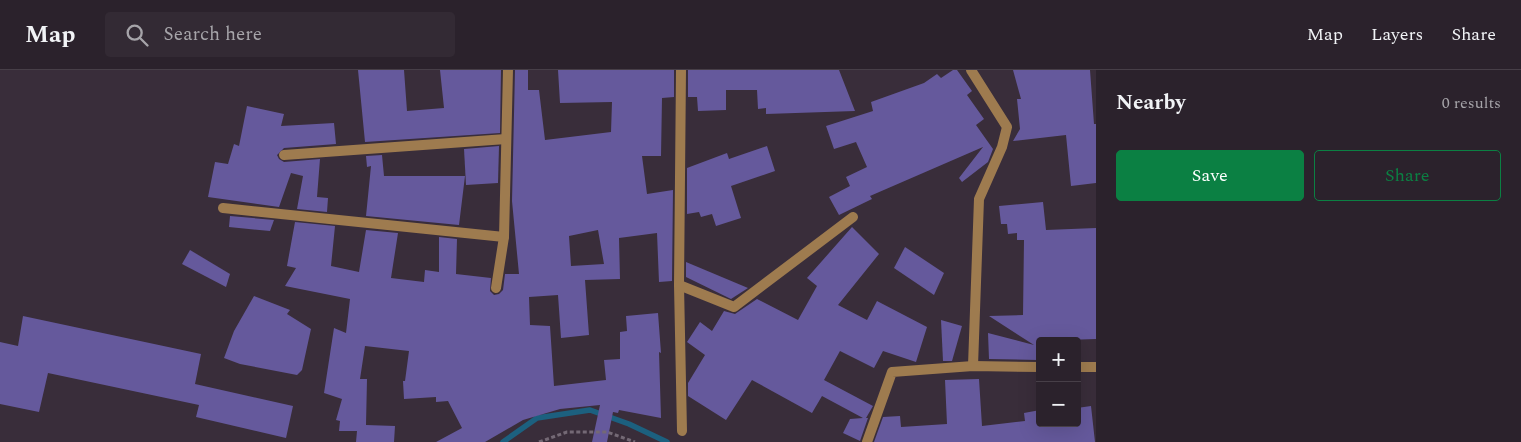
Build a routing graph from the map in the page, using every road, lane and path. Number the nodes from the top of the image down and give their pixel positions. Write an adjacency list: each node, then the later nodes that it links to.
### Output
1 (508, 70): 4 (street)
2 (681, 70): 9 (street)
3 (971, 70): 11 (street)
4 (506, 139): 5 (street); 8 (street)
5 (284, 155)
6 (223, 208): 8 (street)
7 (853, 217): 9 (street)
8 (504, 236): 10 (street)
9 (679, 285): 15 (street)
10 (496, 288)
11 (973, 366): 12 (street); 18 (street)
12 (1036, 367)
13 (1081, 367): 14 (street)
14 (1096, 367)
15 (682, 431)
16 (538, 442): 17 (path)
17 (635, 442)
18 (867, 442)

